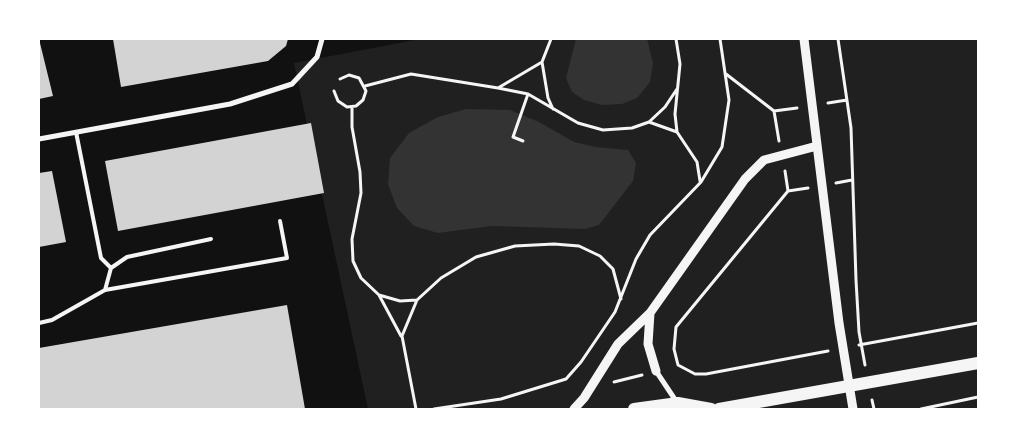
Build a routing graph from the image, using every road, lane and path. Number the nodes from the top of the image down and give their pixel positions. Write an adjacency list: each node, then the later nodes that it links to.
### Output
1 (322, 39): 22 (street)
2 (551, 39): 7 (path)
3 (676, 39): 12 (path)
4 (720, 39): 8 (path)
5 (804, 39): 27 (street)
6 (838, 39): 15 (path)
7 (542, 62): 11 (path); 19 (path)
8 (725, 74): 20 (path); 29 (path)
9 (340, 79): 10 (path)
10 (365, 86): 11 (path); 17 (path)
11 (498, 88): 14 (path)
12 (677, 89): 21 (path); 23 (path)
13 (334, 91): 17 (path)
14 (528, 94): 19 (path); 26 (path)
15 (847, 100): 16 (path); 43 (path)
16 (838, 102)
17 (352, 107): 36 (path)
18 (789, 109): 20 (path)
19 (553, 110): 21 (path)
20 (774, 111): 24 (path)
21 (649, 122): 23 (path)
22 (76, 132): 25 (street); 34 (lane)
23 (678, 132): 29 (path)
24 (777, 134)
25 (39, 139)
26 (523, 141)
27 (816, 146): 39 (street); 57 (street)
28 (786, 178): 31 (path)
29 (700, 182): 37 (path)
30 (797, 190): 31 (path)
31 (788, 191): 45 (path)
32 (280, 221): 35 (lane)
33 (211, 239): 34 (lane)
34 (111, 268): 35 (lane)
35 (105, 290): 40 (lane)
36 (379, 295): 38 (path); 41 (path)
37 (621, 299): 38 (path); 52 (path)
38 (417, 300): 41 (path)
39 (650, 313): 44 (street); 53 (street)
40 (39, 323)
41 (402, 336): 51 (path)
42 (978, 363): 56 (main road)
43 (866, 368)
44 (656, 371): 50 (street)
45 (706, 374)
46 (633, 378): 47 (path)
47 (612, 382)
48 (871, 395): 58 (path)
49 (978, 397): 59 (path)
50 (678, 404): 54 (main road); 55 (main road)
51 (416, 409)
52 (434, 409)
53 (574, 409)
54 (634, 409)
55 (711, 409)
56 (719, 409)
57 (853, 409)
58 (874, 409)
59 (921, 409)

